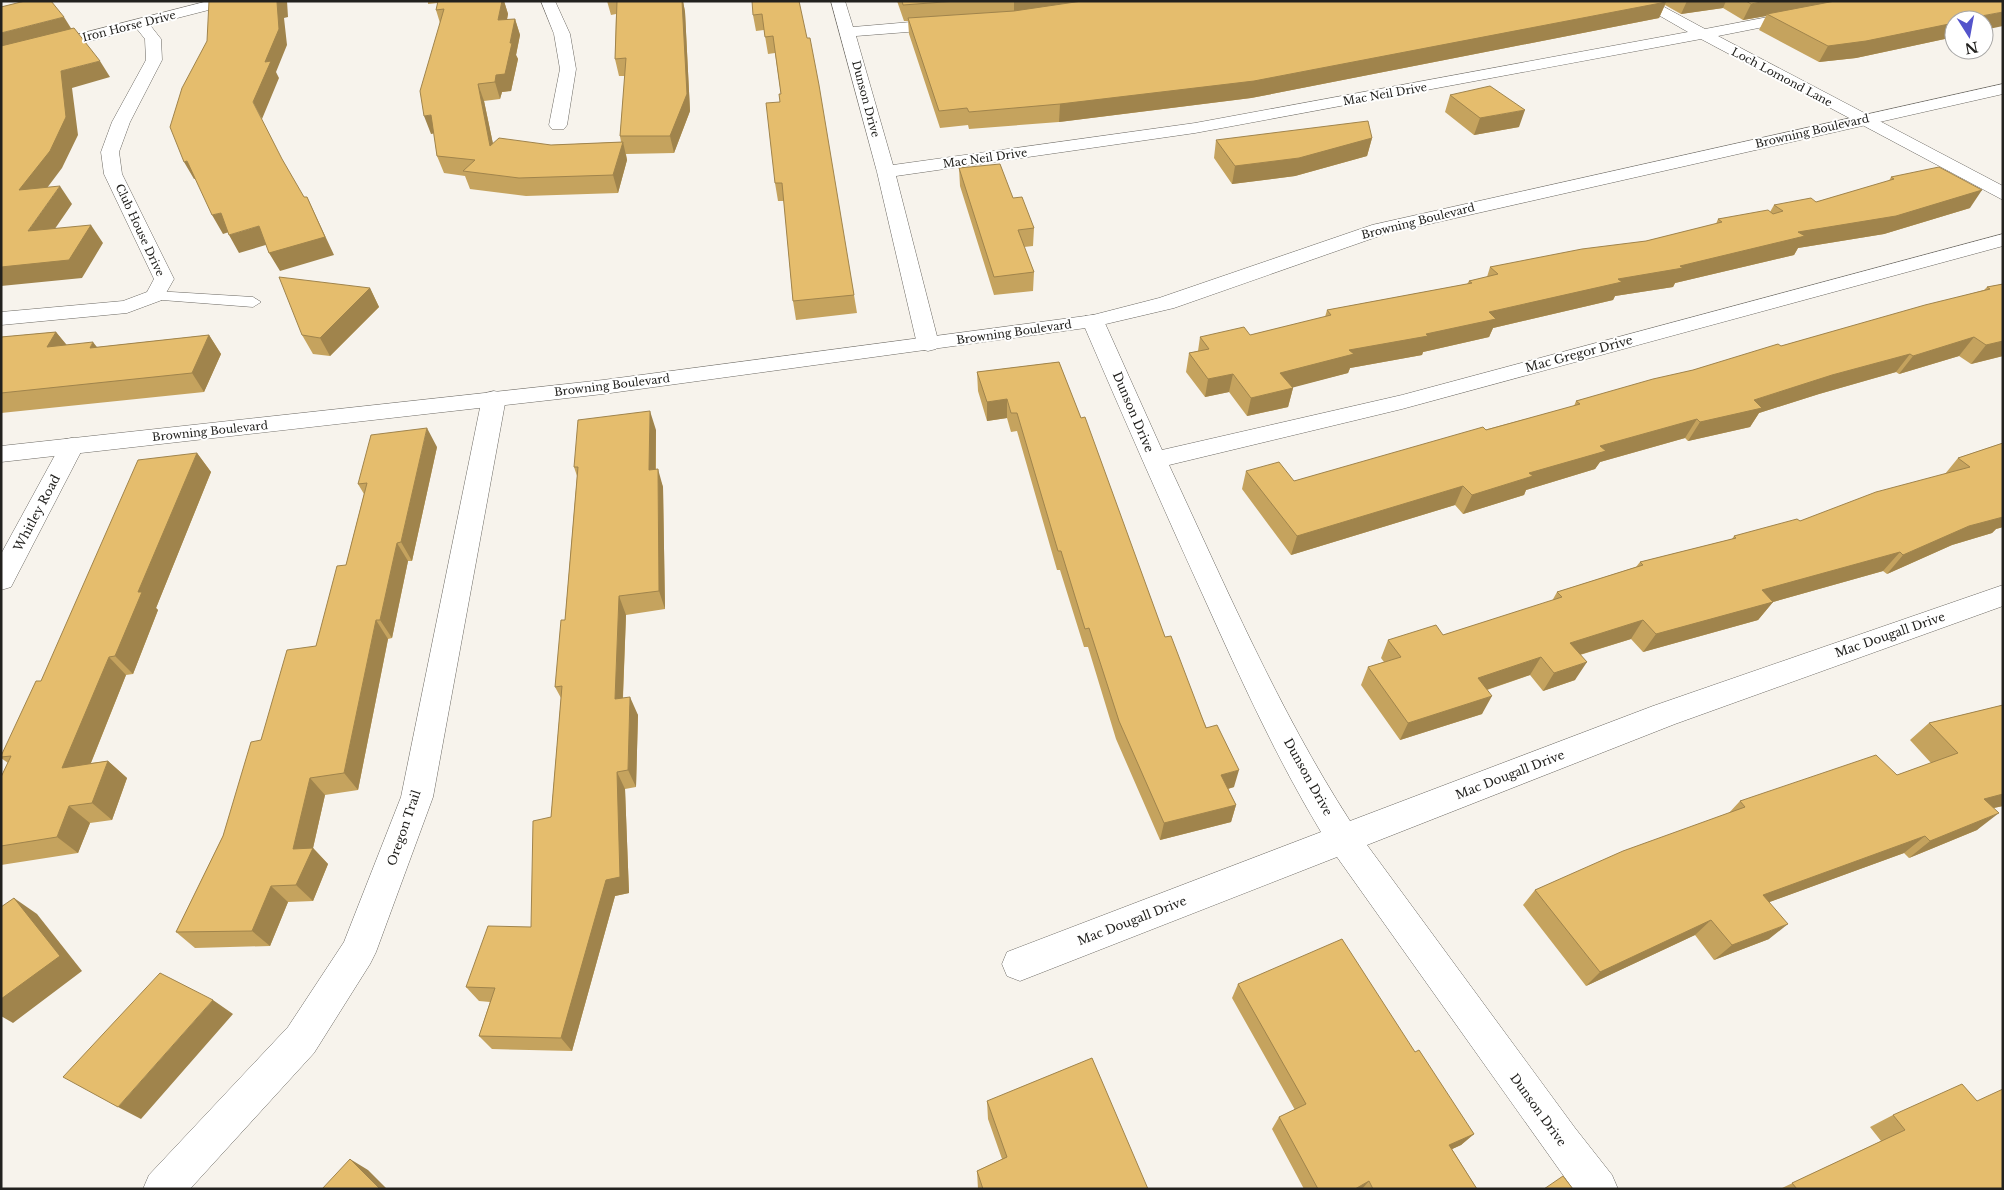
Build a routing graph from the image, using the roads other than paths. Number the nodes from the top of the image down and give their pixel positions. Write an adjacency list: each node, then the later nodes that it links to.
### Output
1 (227, 1): 6 (street, Iron Horse Drive)
2 (548, 1): 13 (street)
3 (838, 1): 8 (street, Dunson Drive)
4 (1640, 1): 9 (street, Loch Lomond Lane)
5 (1815, 13): 9 (street, Mac Neil Drive)
6 (140, 22): 10 (street, Iron Horse Drive); 17 (street, Club House Drive)
7 (961, 23): 8 (street)
8 (848, 32): 14 (street, Dunson Drive)
9 (1702, 34): 12 (street, Loch Lomond Lane); 14 (street, Mac Neil Drive)
10 (1, 59)
11 (2003, 89): 12 (street, Browning Boulevard)
12 (1862, 119): 15 (street, Loch Lomond Lane); 20 (street, Browning Boulevard)
13 (558, 125)
14 (886, 172): 21 (street, Dunson Drive)
15 (2003, 194)
16 (2003, 240): 25 (street, Mac Gregor Drive)
17 (154, 296): 18 (lane); 19 (street, Club House Drive)
18 (252, 302)
19 (1, 319)
20 (1093, 321): 21 (street, Browning Boulevard); 25 (street, Dunson Drive)
21 (928, 344): 22 (street, Browning Boulevard)
22 (494, 398): 23 (street, Browning Boulevard); 30 (street, Oregon Trail)
23 (72, 446): 24 (street, Browning Boulevard); 26 (street, Whitley Road)
24 (1, 454)
25 (1153, 460): 28 (street, Dunson Drive)
26 (1, 580)
27 (2003, 595): 28 (street, Mac Dougall Drive)
28 (1344, 840): 29 (street, Mac Dougall Drive); 31 (street, Dunson Drive)
29 (1020, 964)
30 (163, 1189)
31 (1598, 1189)

